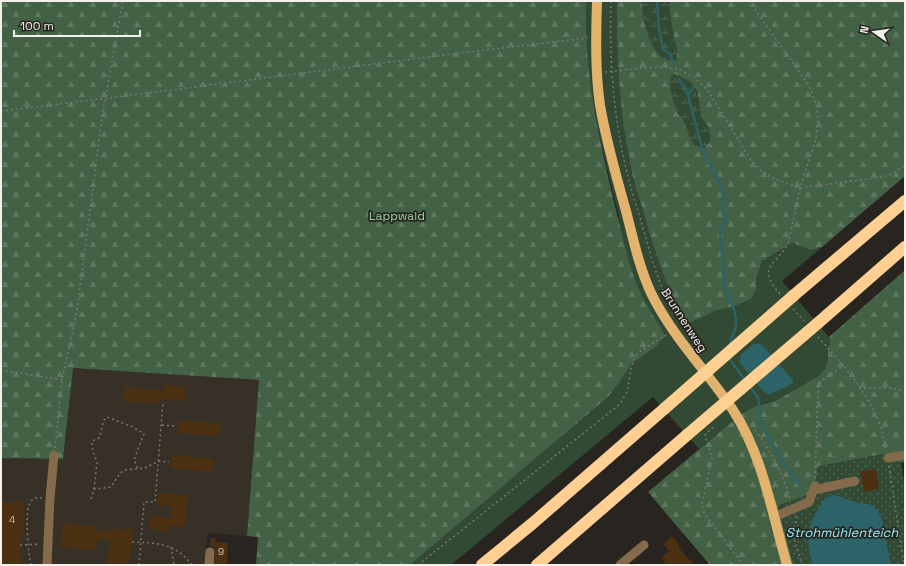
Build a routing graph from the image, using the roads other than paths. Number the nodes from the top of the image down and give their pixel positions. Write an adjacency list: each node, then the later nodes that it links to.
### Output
1 (597, 1): 8 (main road, Brunnenweg)
2 (905, 201): 13 (highway, bridge)
3 (905, 248): 14 (highway, bridge)
4 (905, 455): 6 (street)
5 (54, 456): 11 (street)
6 (888, 458)
7 (855, 481): 8 (street)
8 (774, 517): 16 (main road, Brunnenweg)
9 (644, 545): 15 (street)
10 (210, 552): 12 (street)
11 (47, 565)
12 (209, 565)
13 (482, 565)
14 (537, 565)
15 (620, 565)
16 (787, 565)

